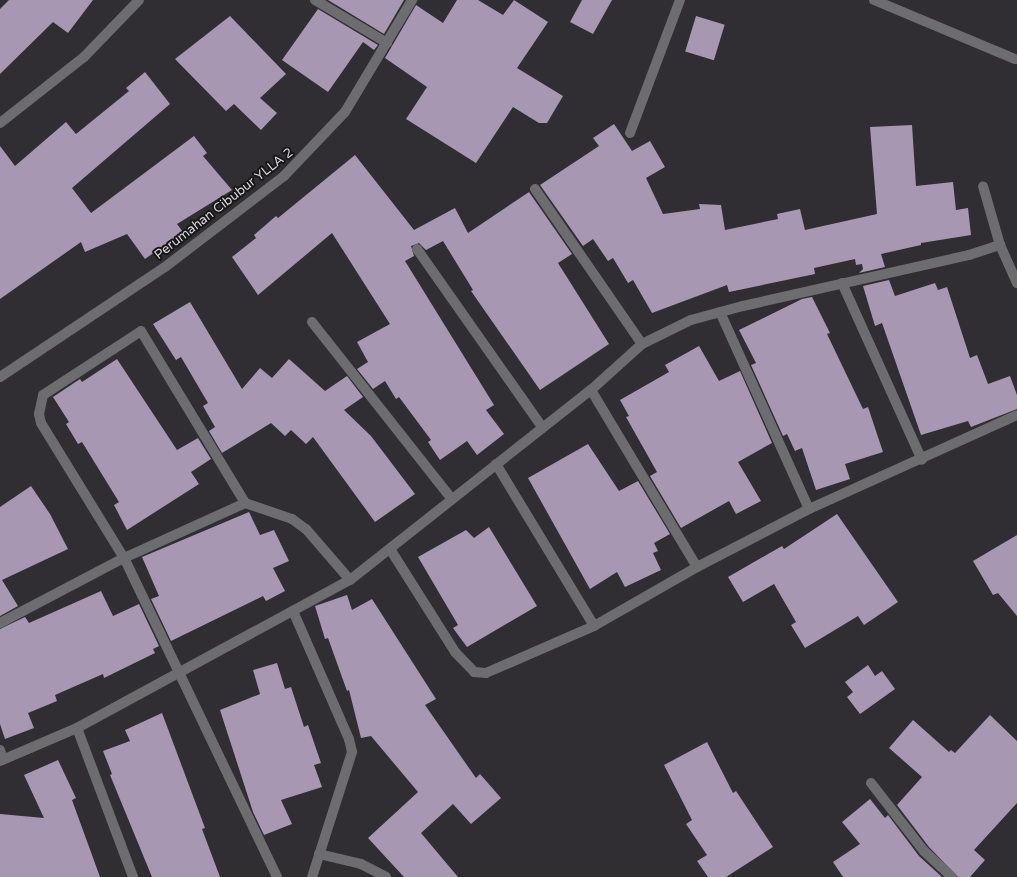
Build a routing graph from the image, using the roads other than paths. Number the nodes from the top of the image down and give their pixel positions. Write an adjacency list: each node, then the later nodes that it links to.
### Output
1 (139, 0): 8 (street)
2 (315, 0): 6 (street)
3 (412, 0): 6 (street, Perumahan Cibubur YLLA 2)
4 (680, 0): 9 (street)
5 (874, 0): 7 (street)
6 (387, 43): 19 (street, Perumahan Cibubur YLLA 2)
7 (1015, 59)
8 (0, 123)
9 (630, 133)
10 (983, 186): 12 (street)
11 (535, 189): 18 (street)
12 (1000, 245): 14 (street); 15 (street)
13 (417, 249): 22 (street)
14 (842, 282): 16 (street); 23 (street)
15 (1017, 283)
16 (720, 312): 18 (street); 27 (street)
17 (312, 322): 25 (street)
18 (642, 344): 20 (street)
19 (0, 377)
20 (591, 390): 22 (street); 30 (street)
21 (1017, 415): 23 (street)
22 (542, 427): 24 (street)
23 (922, 460): 27 (street)
24 (496, 464): 25 (street); 34 (street)
25 (452, 499): 28 (street)
26 (245, 503): 29 (street); 29 (street); 31 (street)
27 (809, 509): 30 (street)
28 (390, 549): 31 (street); 34 (street)
29 (124, 558): 33 (street); 35 (street)
30 (697, 567): 34 (street)
31 (350, 580): 32 (street)
32 (293, 611): 35 (street); 40 (street)
33 (0, 623)
34 (594, 626)
35 (178, 673): 36 (street); 42 (street)
36 (77, 728): 38 (street); 41 (street)
37 (0, 750): 38 (street)
38 (2, 761)
39 (871, 783): 45 (street)
40 (320, 854): 43 (street); 44 (street)
41 (133, 877)
42 (277, 877)
43 (312, 877)
44 (386, 877)
45 (952, 877)

